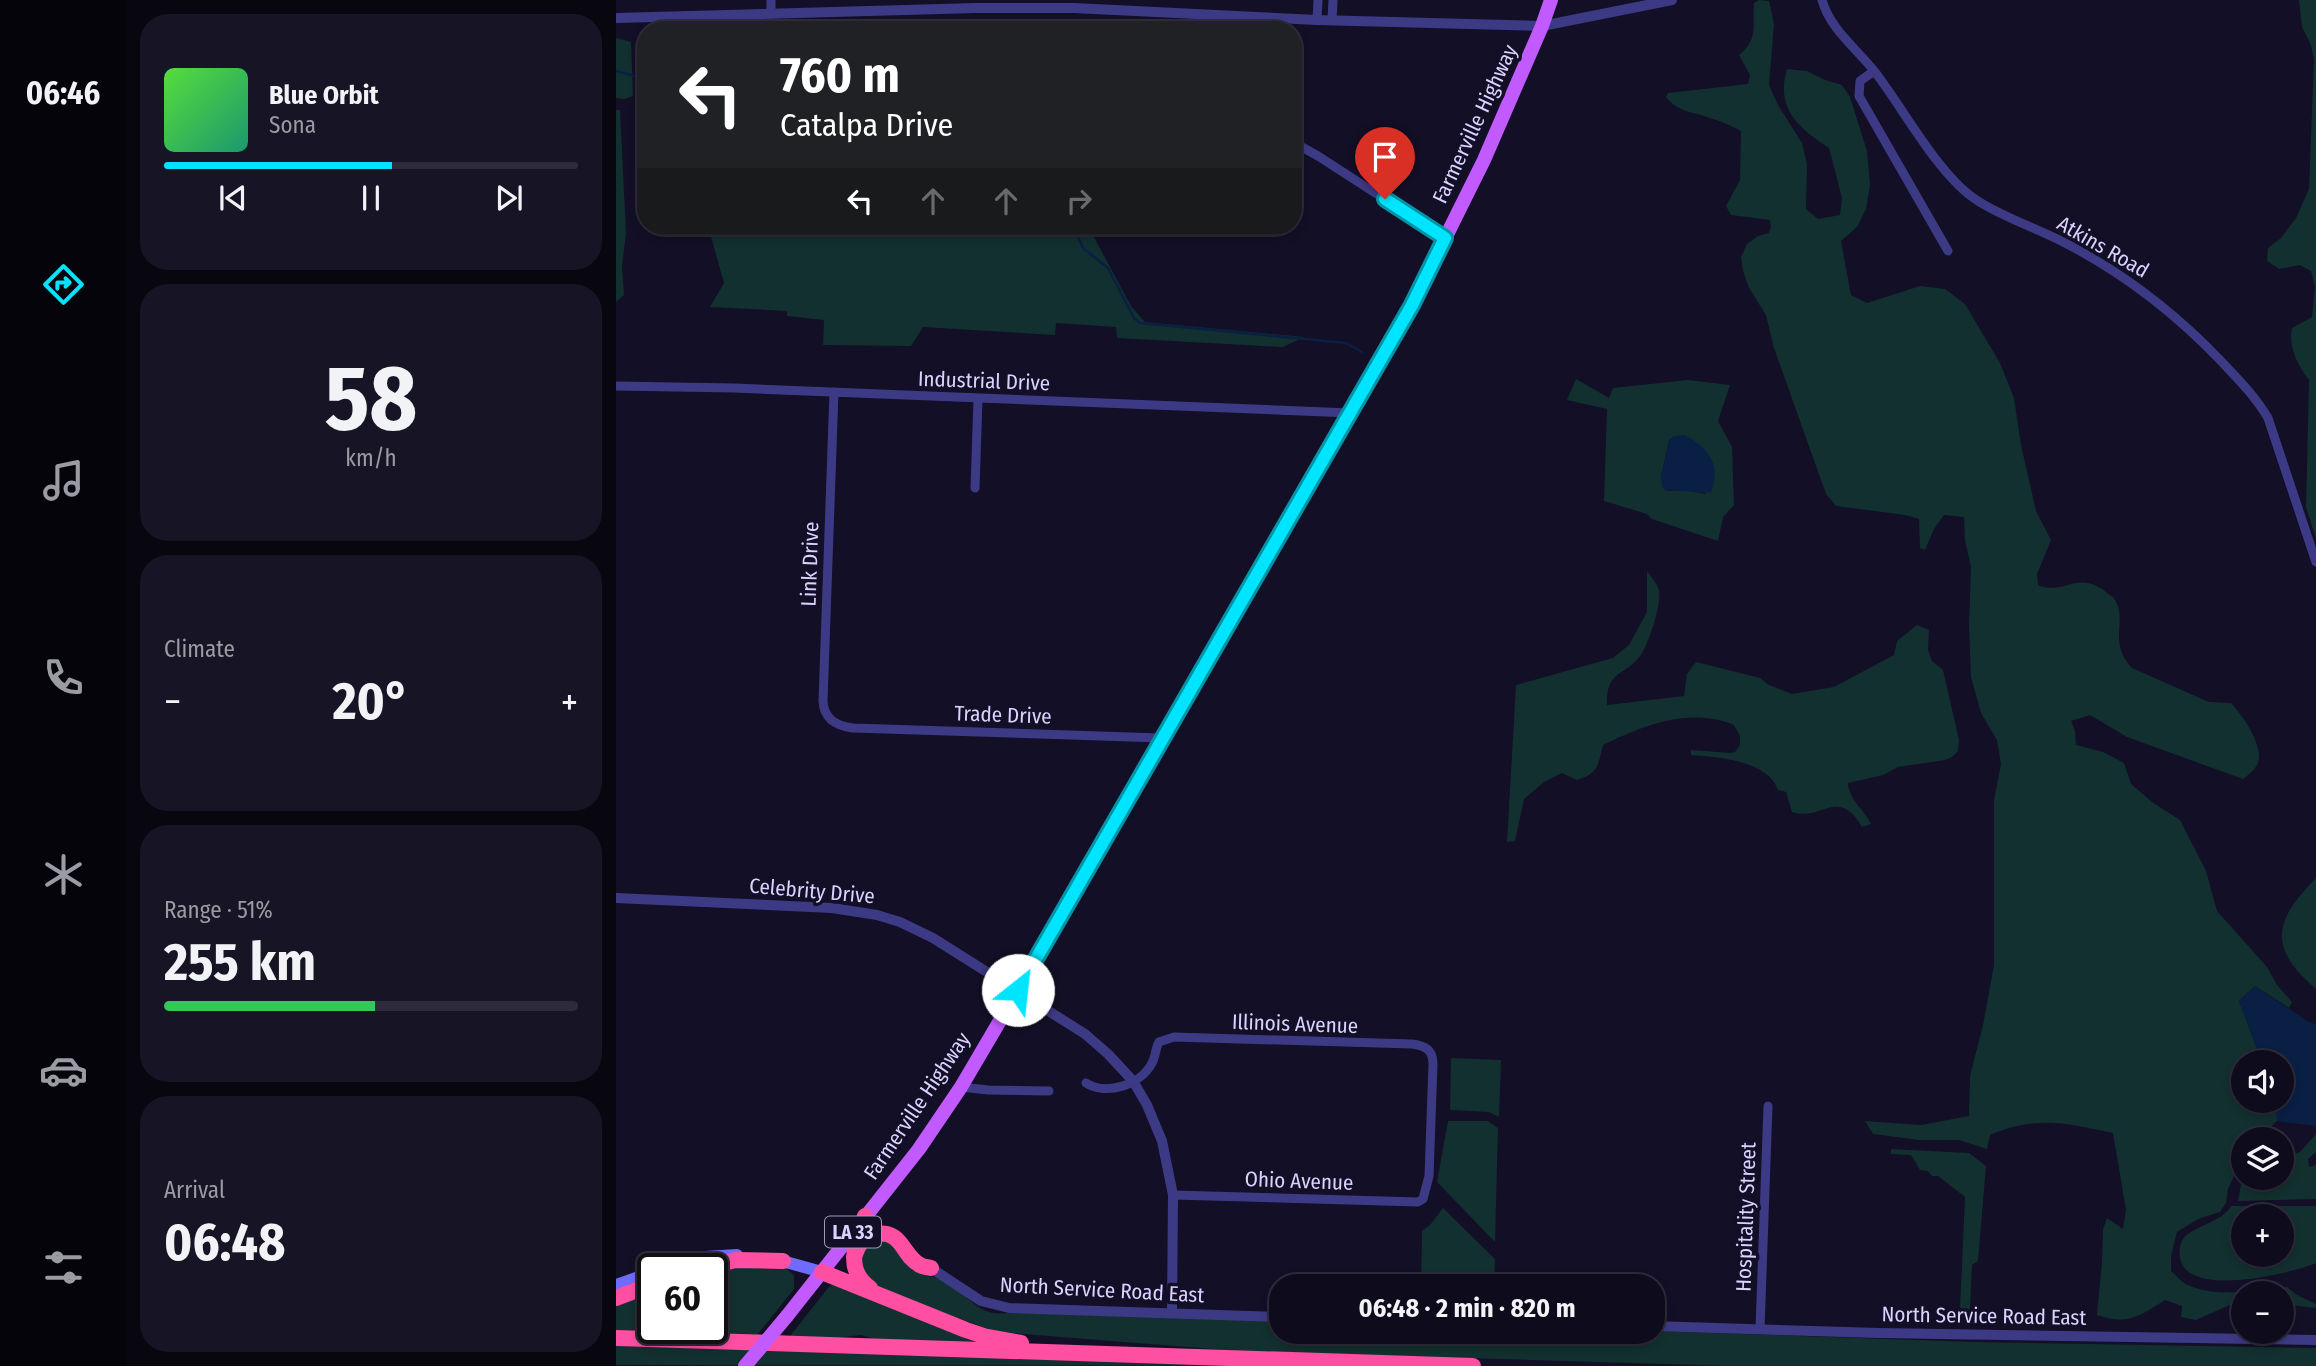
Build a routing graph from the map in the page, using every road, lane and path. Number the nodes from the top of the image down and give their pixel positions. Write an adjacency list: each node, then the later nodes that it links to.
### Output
1 (771, 0): 7 (street)
2 (1318, 0): 10 (street)
3 (1333, 0): 11 (street)
4 (1551, 0): 13 (main road, Farmerville Highway / LA 33)
5 (1672, 0): 13 (street)
6 (1822, 0): 14 (street, Atkins Road)
7 (771, 13): 8 (street); 9 (street)
8 (1233, 16): 10 (street); 12 (street)
9 (616, 19)
10 (1317, 20): 11 (street)
11 (1332, 20): 13 (street)
12 (1232, 21)
13 (1542, 26): 16 (main road, Farmerville Highway / LA 33)
14 (1874, 71): 17 (street); 23 (street, Atkins Road)
15 (1302, 147): 16 (street)
16 (1445, 238): 21 (main road, Farmerville Highway / LA 33)
17 (1948, 251)
18 (616, 386): 19 (street, Industrial Drive)
19 (834, 392): 20 (street, Industrial Drive); 24 (street, Link Drive)
20 (978, 399): 21 (street, Industrial Drive); 22 (street)
21 (1350, 413): 25 (main road, Farmerville Highway / LA 33)
22 (975, 488)
23 (2316, 562)
24 (844, 727): 25 (street, Trade Drive)
25 (1161, 738): 27 (main road, Farmerville Highway / LA 33)
26 (616, 898): 27 (street, Celebrity Drive)
27 (1018, 990): 28 (street, Celebrity Drive); 30 (main road, Farmerville Highway / LA 33)
28 (1133, 1081): 29 (street); 33 (street, Celebrity Drive); 34 (street, Illinois Avenue)
29 (1086, 1083)
30 (961, 1087): 31 (street); 35 (main road, Farmerville Highway / LA 33)
31 (1049, 1091)
32 (1768, 1105): 50 (street, Hospitality Street)
33 (1172, 1195): 34 (street, Ohio Avenue); 47 (street, Celebrity Drive)
34 (1423, 1199)
35 (865, 1216): 37 (highway); 41 (main road, Farmerville Highway / LA 33)
36 (728, 1255): 38 (main road)
37 (854, 1257): 40 (highway); 45 (highway)
38 (783, 1261): 39 (highway); 41 (main road)
39 (728, 1262)
40 (931, 1268): 47 (street, North Service Road East)
41 (822, 1272): 45 (highway); 54 (main road, Farmerville Highway / LA 33, bridge)
42 (637, 1278): 43 (main road)
43 (616, 1285)
44 (637, 1290): 46 (highway)
45 (884, 1296): 53 (highway)
46 (616, 1298)
47 (1172, 1313): 48 (street, North Service Road East)
48 (1269, 1317)
49 (1665, 1326): 50 (street, North Service Road East)
50 (1760, 1329): 52 (street, North Service Road East)
51 (616, 1338): 53 (highway)
52 (2316, 1340)
53 (1152, 1356): 55 (highway)
54 (745, 1366)
55 (1473, 1366)

